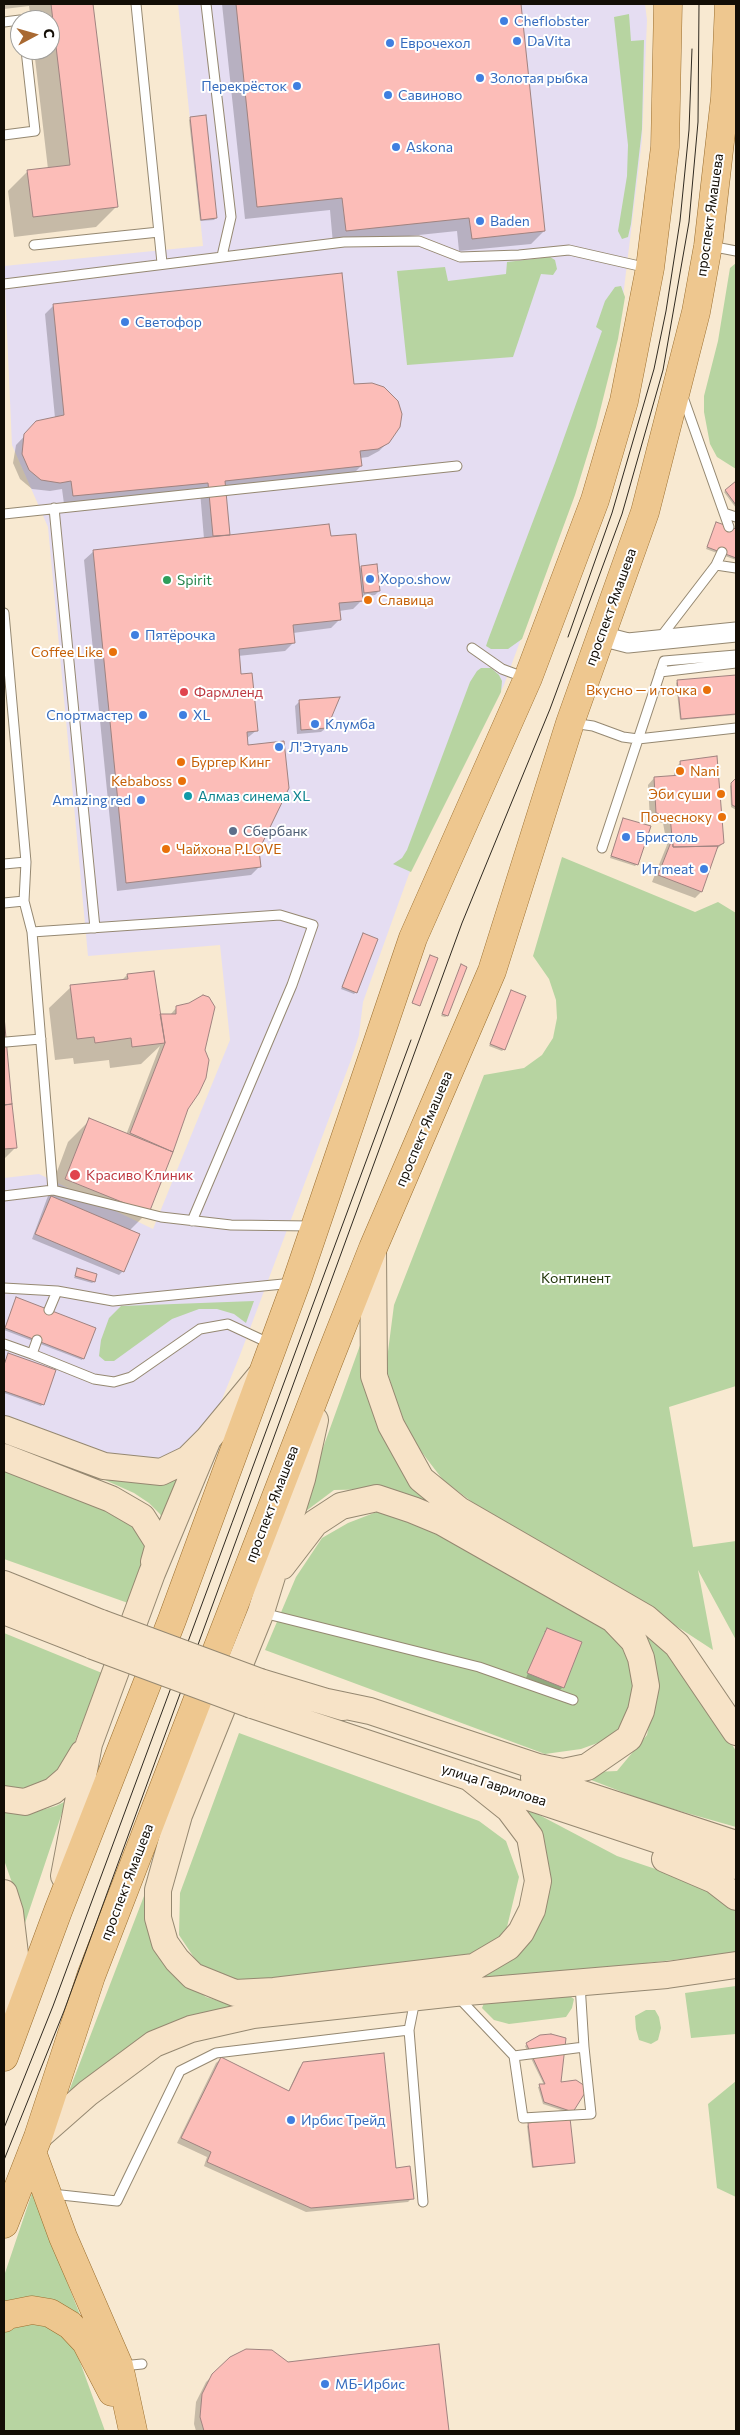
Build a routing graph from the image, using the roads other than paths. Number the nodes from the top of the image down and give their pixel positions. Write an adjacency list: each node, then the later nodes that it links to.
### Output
1 (136, 4): 8 (lane)
2 (206, 4): 12 (lane)
3 (668, 4): 14 (main road)
4 (729, 4): 6 (main road, проспект Ямашева)
5 (27, 60): 7 (lane)
6 (731, 98): 10 (main road, проспект Ямашева)
7 (4, 135)
8 (159, 232): 9 (lane); 13 (lane)
9 (34, 245)
10 (708, 246): 11 (lane); 16 (main road, проспект Ямашева)
11 (736, 251)
12 (222, 256): 13 (lane); 14 (lane)
13 (162, 263): 15 (lane)
14 (650, 268): 34 (main road)
15 (4, 284)
16 (679, 384): 19 (lane); 28 (main road, проспект Ямашева)
17 (457, 466): 18 (lane)
18 (54, 508): 20 (lane); 43 (lane)
19 (724, 513): 21 (lane); 22 (lane)
20 (4, 514)
21 (736, 517)
22 (729, 527)
23 (722, 552): 24 (lane)
24 (716, 565): 25 (lane); 29 (lane)
25 (736, 568)
26 (4, 613): 39 (lane)
27 (736, 632): 29 (street)
28 (601, 636): 29 (street); 35 (main road, проспект Ямашева)
29 (658, 640)
30 (472, 648): 34 (lane)
31 (736, 655): 33 (lane)
32 (736, 663): 33 (lane)
33 (660, 672): 37 (lane)
34 (528, 678): 50 (main road)
35 (570, 723): 37 (lane); 51 (main road, проспект Ямашева)
36 (736, 728): 37 (lane)
37 (638, 739): 38 (lane)
38 (602, 848)
39 (26, 862): 40 (lane); 41 (lane)
40 (4, 864)
41 (24, 901): 42 (lane); 44 (lane)
42 (4, 903)
43 (95, 928): 44 (lane); 49 (lane)
44 (32, 932): 45 (lane)
45 (41, 1039): 46 (lane); 47 (lane)
46 (6, 1042)
47 (52, 1190): 48 (lane); 49 (lane)
48 (4, 1196)
49 (192, 1221): 50 (lane)
50 (316, 1226): 52 (main road)
51 (373, 1248): 60 (main road, проспект Ямашева); 74 (main road)
52 (296, 1283): 54 (lane); 58 (main road)
53 (4, 1288): 54 (lane)
54 (57, 1291): 55 (lane)
55 (49, 1310)
56 (37, 1340): 59 (lane)
57 (4, 1344): 59 (lane)
58 (272, 1344): 59 (lane); 61 (main road)
59 (32, 1354)
60 (328, 1362): 66 (main road); 86 (main road, проспект Ямашева)
61 (262, 1373): 63 (main road); 84 (main road)
62 (4, 1429): 63 (main road)
63 (208, 1439): 65 (main road)
64 (4, 1457): 65 (main road)
65 (152, 1572): 75 (main road)
66 (270, 1580): 68 (main road); 73 (main road)
67 (4, 1584): 70 (main road)
68 (261, 1612): 72 (lane); 78 (main road)
69 (9, 1614): 70 (main road)
70 (97, 1634): 71 (main road, bridge)
71 (256, 1693): 73 (main road, улица Гаврилова); 76 (main road, улица Гаврилова)
72 (573, 1700)
73 (327, 1702): 80 (main road, улица Гаврилова)
74 (736, 1732)
75 (88, 1744): 77 (main road); 84 (main road)
76 (469, 1777): 78 (main road); 79 (main road, улица Гаврилова)
77 (4, 1799)
78 (179, 1815): 86 (main road)
79 (598, 1820): 81 (main road, улица Гаврилова); 83 (main road)
80 (736, 1844)
81 (736, 1866)
82 (4, 1893): 93 (main road)
83 (736, 1897)
84 (58, 1911): 93 (main road)
85 (736, 1965): 87 (main road)
86 (91, 1976): 94 (main road, проспект Ямашева)
87 (580, 1982): 88 (main road); 91 (lane)
88 (455, 1993): 89 (main road); 92 (lane)
89 (415, 1997): 90 (lane); 94 (main road)
90 (409, 2030): 95 (lane); 96 (lane)
91 (584, 2047): 92 (lane); 92 (lane)
92 (514, 2056)
93 (4, 2057)
94 (35, 2144): 95 (main road); 97 (main road, проспект Ямашева)
95 (47, 2193): 99 (main road)
96 (424, 2202)
97 (4, 2224)
98 (4, 2318): 99 (main road)
99 (133, 2431)

